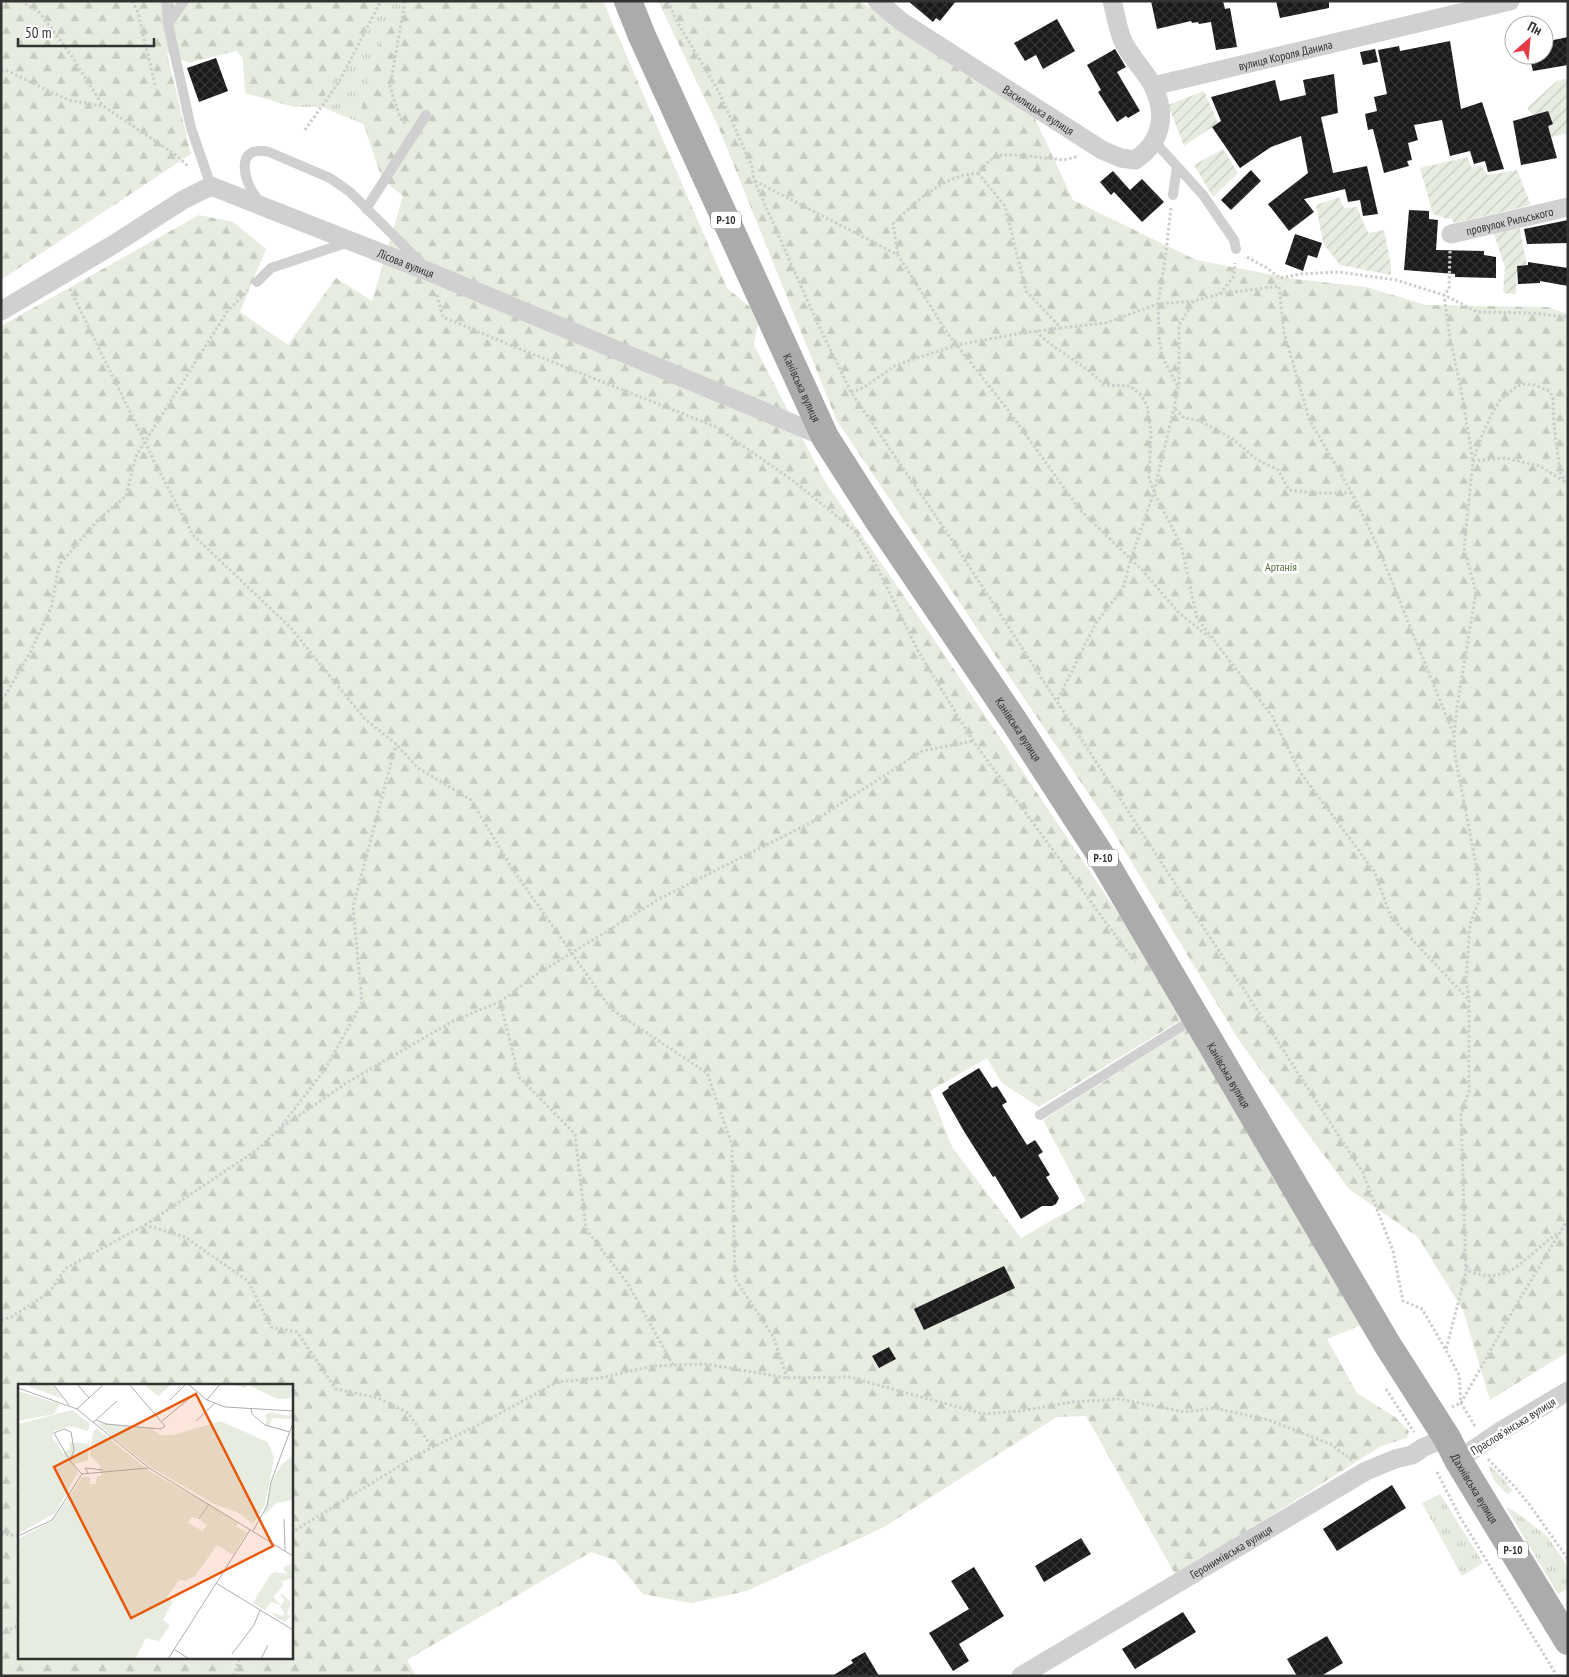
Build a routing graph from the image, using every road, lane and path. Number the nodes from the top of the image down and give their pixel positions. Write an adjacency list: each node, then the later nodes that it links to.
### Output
1 (21, 1): 16 (path)
2 (132, 1): 14 (path)
3 (166, 1): 12 (lane)
4 (184, 1): 12 (lane)
5 (381, 1): 18 (path)
6 (405, 1): 19 (path)
7 (628, 1): 51 (main road, Канівська вулиця / Р-10)
8 (668, 1): 24 (path)
9 (877, 1): 21 (street, Василицька вулиця)
10 (1112, 1): 15 (street)
11 (1510, 1): 15 (street, вулиця Короля Данила)
12 (168, 24): 25 (lane)
13 (1, 71): 16 (path)
14 (155, 85)
15 (1153, 86): 20 (street)
16 (103, 106): 25 (path)
17 (426, 115): 19 (lane)
18 (305, 130)
19 (412, 136): 29 (lane)
20 (1154, 141): 21 (street, Василицька вулиця); 22 (lane)
21 (1102, 150): 23 (path)
22 (1177, 167): 26 (lane); 32 (lane)
23 (978, 173): 33 (path); 45 (path)
24 (754, 180): 33 (path); 49 (path)
25 (211, 186): 28 (street, Лісова вулиця); 34 (street)
26 (1173, 195): 42 (path)
27 (1568, 207): 30 (street, провулок Рильського)
28 (267, 208): 29 (lane); 31 (street, Лісова вулиця)
29 (366, 209): 35 (lane)
30 (1451, 234): 40 (path)
31 (349, 242): 35 (street, Лісова вулиця); 37 (lane)
32 (1236, 250): 36 (path); 39 (path)
33 (898, 255): 47 (path)
34 (63, 274): 43 (street); 52 (path)
35 (432, 274): 51 (street, Лісова вулиця); 62 (path)
36 (1280, 278): 38 (path); 40 (path)
37 (257, 282): 52 (path)
38 (1279, 286): 39 (path); 56 (path)
39 (1220, 294): 41 (path)
40 (1444, 295): 44 (path); 53 (path)
41 (1194, 301): 42 (path); 48 (path)
42 (1158, 304): 45 (path); 48 (path)
43 (1, 311)
44 (1568, 317)
45 (1060, 328): 46 (path)
46 (1036, 331): 47 (path); 55 (path)
47 (957, 345): 49 (path); 57 (path)
48 (1178, 387): 50 (path)
49 (850, 392): 60 (path)
50 (1174, 408): 55 (path); 56 (path)
51 (825, 437): 68 (main road, Канівська вулиця / Р-10)
52 (145, 442): 59 (path); 63 (path)
53 (1473, 461): 54 (path); 54 (path); 61 (path)
54 (1567, 483)
55 (1154, 492): 57 (path); 58 (path)
56 (1352, 493): 61 (path)
57 (1131, 559): 58 (path); 60 (path)
58 (1214, 640): 66 (path)
59 (1, 700)
60 (1057, 702): 77 (path)
61 (1454, 735): 66 (path)
62 (973, 741): 64 (path); 65 (path)
63 (396, 744): 64 (path); 70 (path)
64 (572, 953): 67 (path); 79 (path)
65 (1137, 965)
66 (1469, 1000): 75 (path)
67 (500, 1002): 70 (path); 78 (path)
68 (1196, 1018): 69 (lane); 84 (main road, Канівська вулиця / Р-10)
69 (1040, 1115)
70 (279, 1129): 72 (path)
71 (1568, 1219): 74 (path)
72 (145, 1225): 76 (path); 83 (path)
73 (1568, 1226): 74 (path)
74 (1560, 1233): 75 (path); 81 (path)
75 (1466, 1265): 77 (path)
76 (1, 1320)
77 (1446, 1350): 81 (path)
78 (673, 1365): 79 (path); 83 (path)
79 (787, 1378): 85 (path)
80 (1568, 1392): 84 (street, Прасловʼянська вулиця)
81 (1461, 1403): 82 (path); 84 (path)
82 (1452, 1407)
83 (432, 1448): 86 (path)
84 (1452, 1448): 85 (street, Геронимівська вулиця); 89 (path); 92 (main road, Дахнівська вулиця / Р-10); 96 (path)
85 (1366, 1471): 95 (street, Геронимівська вулиця)
86 (292, 1532)
87 (1, 1534): 88 (path)
88 (18, 1536)
89 (1568, 1559)
90 (18, 1626): 91 (path)
91 (1, 1634)
92 (1568, 1641)
93 (239, 1660): 94 (path)
94 (234, 1676)
95 (1021, 1676)
96 (1557, 1676)

